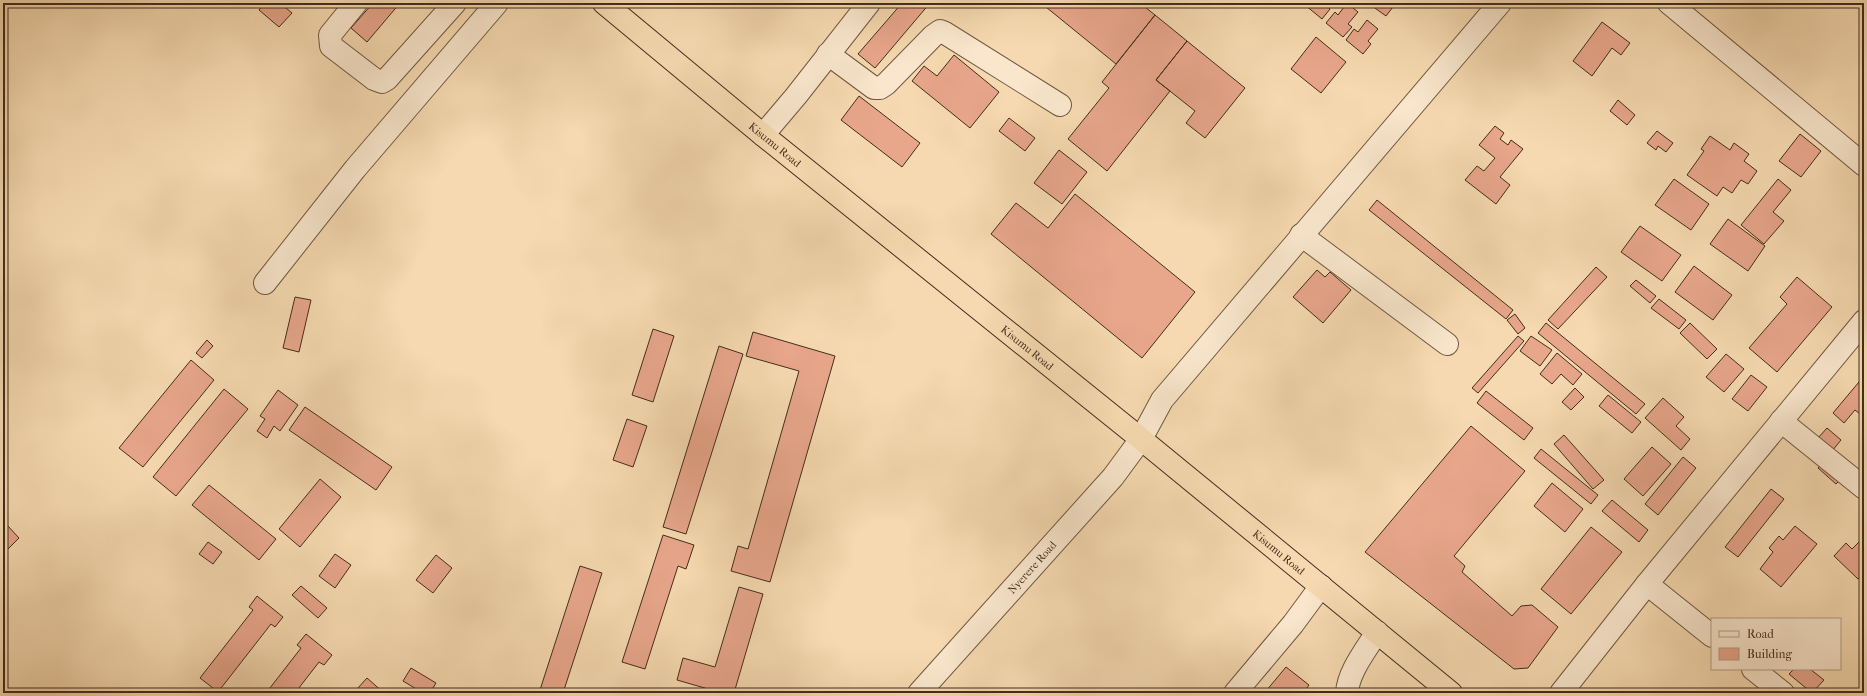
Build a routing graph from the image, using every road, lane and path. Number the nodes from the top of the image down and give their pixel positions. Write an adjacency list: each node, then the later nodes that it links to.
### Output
1 (356, 3): 2 (street)
2 (455, 3)
3 (497, 3): 13 (street)
4 (604, 3): 10 (highway, Kisumu Road)
5 (869, 3): 8 (street)
6 (1500, 3): 12 (street, Nyerere Road)
7 (1669, 3): 11 (street)
8 (828, 54): 9 (street); 10 (street)
9 (1060, 106)
10 (763, 135): 17 (highway, Kisumu Road)
11 (1864, 165)
12 (1301, 235): 15 (street); 17 (street, Nyerere Road)
13 (265, 283)
14 (1864, 321): 16 (street)
15 (1447, 344)
16 (1781, 421): 18 (street); 19 (street)
17 (1141, 439): 20 (highway, Kisumu Road); 24 (street, Nyerere Road)
18 (1864, 488)
19 (1648, 584): 22 (street); 28 (street)
20 (1321, 586): 21 (highway, Kisumu Road); 25 (street)
21 (1377, 632): 26 (street); 27 (highway, Kisumu Road)
22 (1711, 635)
23 (1754, 670): 29 (street)
24 (919, 693)
25 (1235, 693)
26 (1347, 693)
27 (1451, 693)
28 (1561, 693)
29 (1783, 693)

